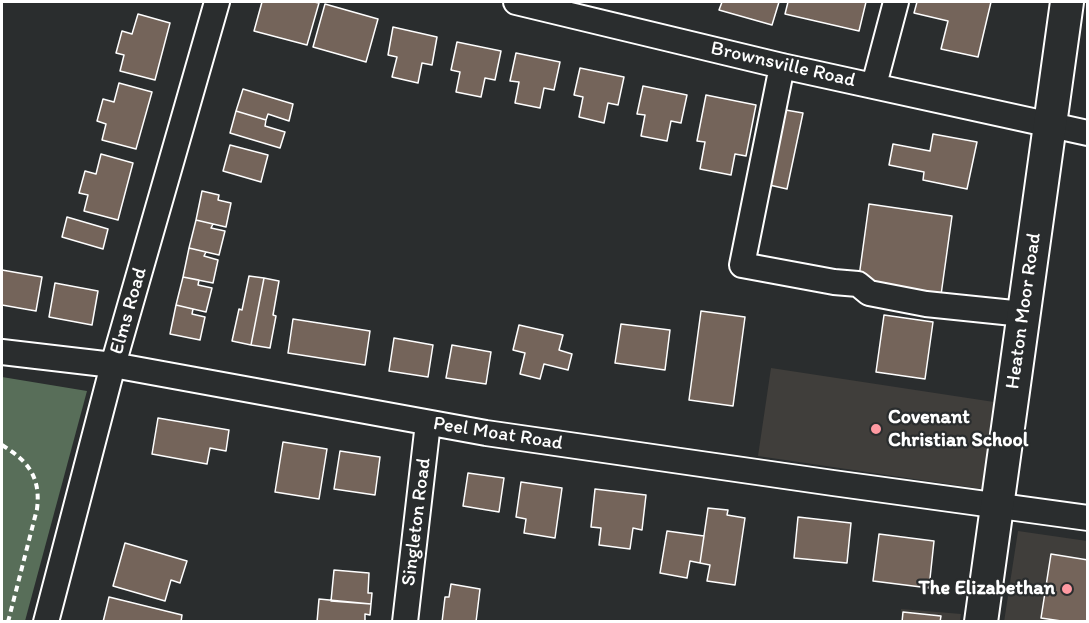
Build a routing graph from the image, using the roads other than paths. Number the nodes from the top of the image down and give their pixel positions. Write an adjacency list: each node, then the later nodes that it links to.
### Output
1 (218, 2): 12 (street, Elms Road)
2 (516, 2): 5 (street, Brownsville Road)
3 (896, 2): 7 (street)
4 (1067, 2): 8 (main road, Heaton Moor Road)
5 (551, 6): 6 (street, Brownsville Road)
6 (782, 66): 7 (street, Brownsville Road); 10 (street)
7 (874, 85): 8 (street, Brownsville Road)
8 (1050, 125): 9 (street, Brownsville Road); 10 (main road, Heaton Moor Road)
9 (1088, 133)
10 (1023, 314): 14 (main road, Heaton Moor Road)
11 (2, 352): 12 (street, Peel Moat Road)
12 (113, 365): 13 (street, Peel Moat Road); 16 (street, Elms Road)
13 (428, 423): 14 (street, Peel Moat Road); 17 (street, Singleton Road)
14 (997, 506): 15 (street, Peel Moat Road); 18 (main road, Heaton Moor Road)
15 (1088, 518)
16 (46, 621)
17 (405, 621)
18 (981, 621)

